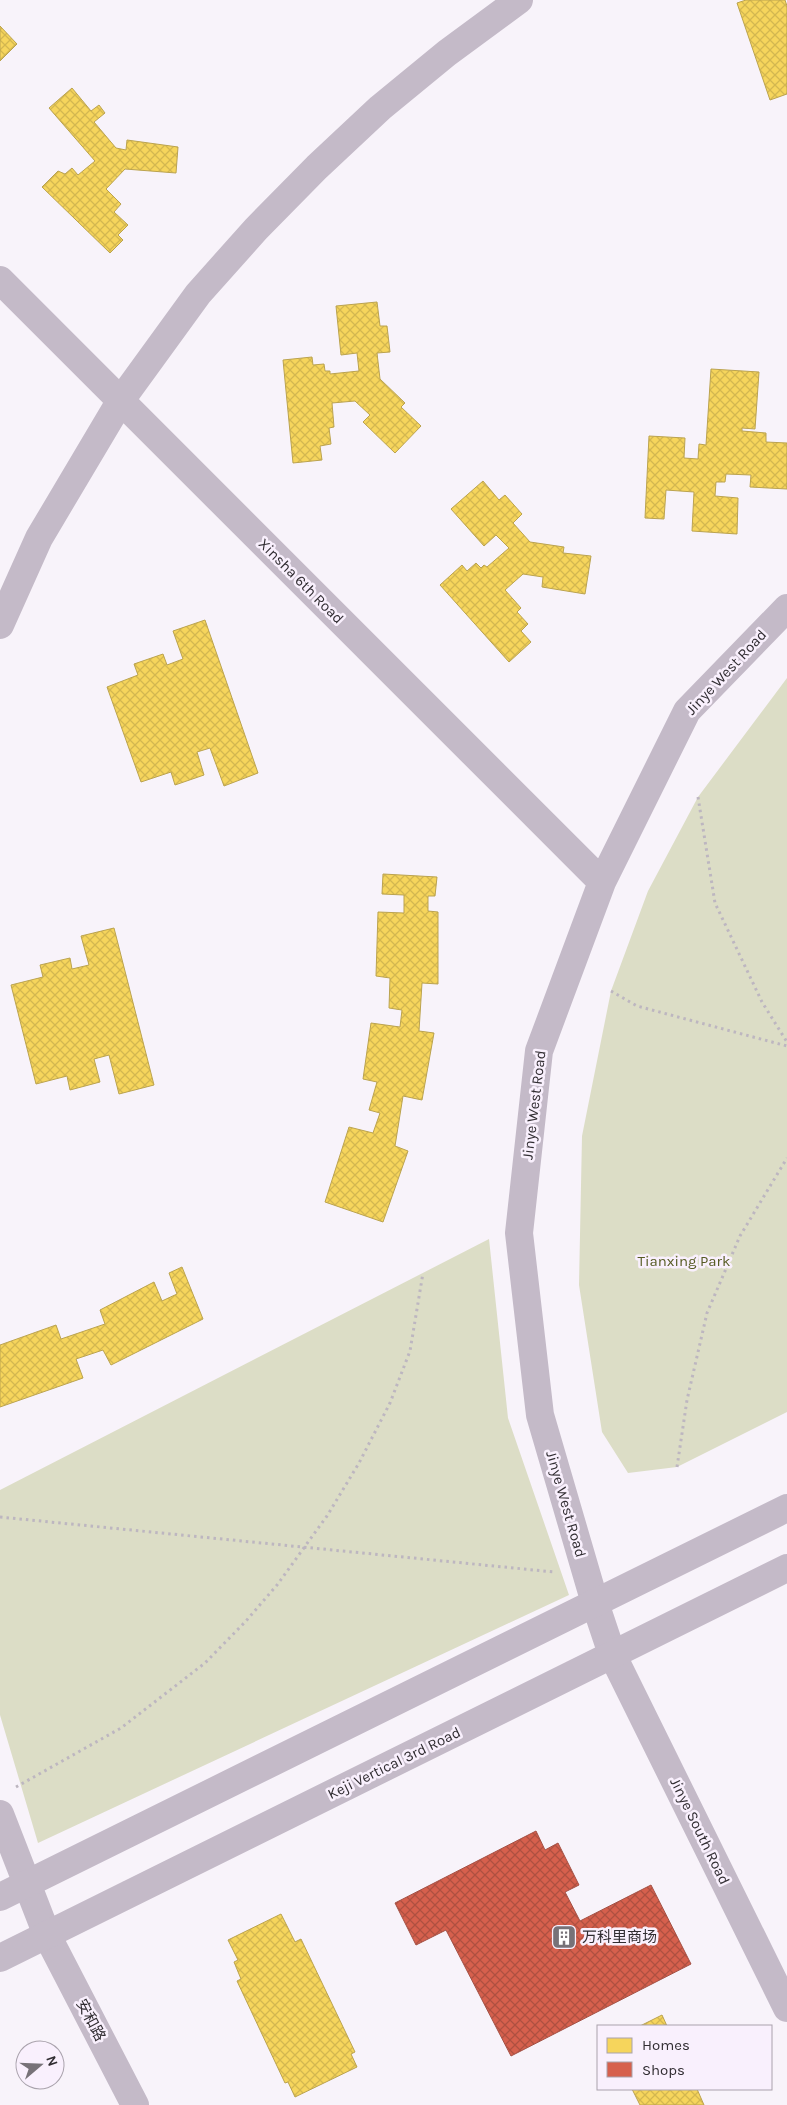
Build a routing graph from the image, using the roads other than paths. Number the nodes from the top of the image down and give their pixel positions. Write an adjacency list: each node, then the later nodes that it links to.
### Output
1 (519, 0): 3 (street)
2 (0, 280): 3 (street, Xinsha 6th Road)
3 (121, 400): 5 (street); 6 (street, Xinsha 6th Road)
4 (787, 608): 6 (street, Jinye West Road)
5 (0, 625)
6 (602, 882): 9 (street, Jinye West Road)
7 (787, 1508): 9 (street)
8 (787, 1568): 10 (street, Keji Vertical 3rd Road)
9 (595, 1603): 10 (street, Jinye West Road); 12 (street)
10 (612, 1654): 14 (street, Keji Vertical 3rd Road); 16 (street, Jinye South Road)
11 (0, 1814): 12 (street, 安和路)
12 (27, 1884): 13 (street); 14 (street, 安和路)
13 (0, 1897)
14 (47, 1935): 15 (street, Keji Vertical 3rd Road); 17 (street, 安和路)
15 (0, 1958)
16 (787, 2008)
17 (135, 2105)

